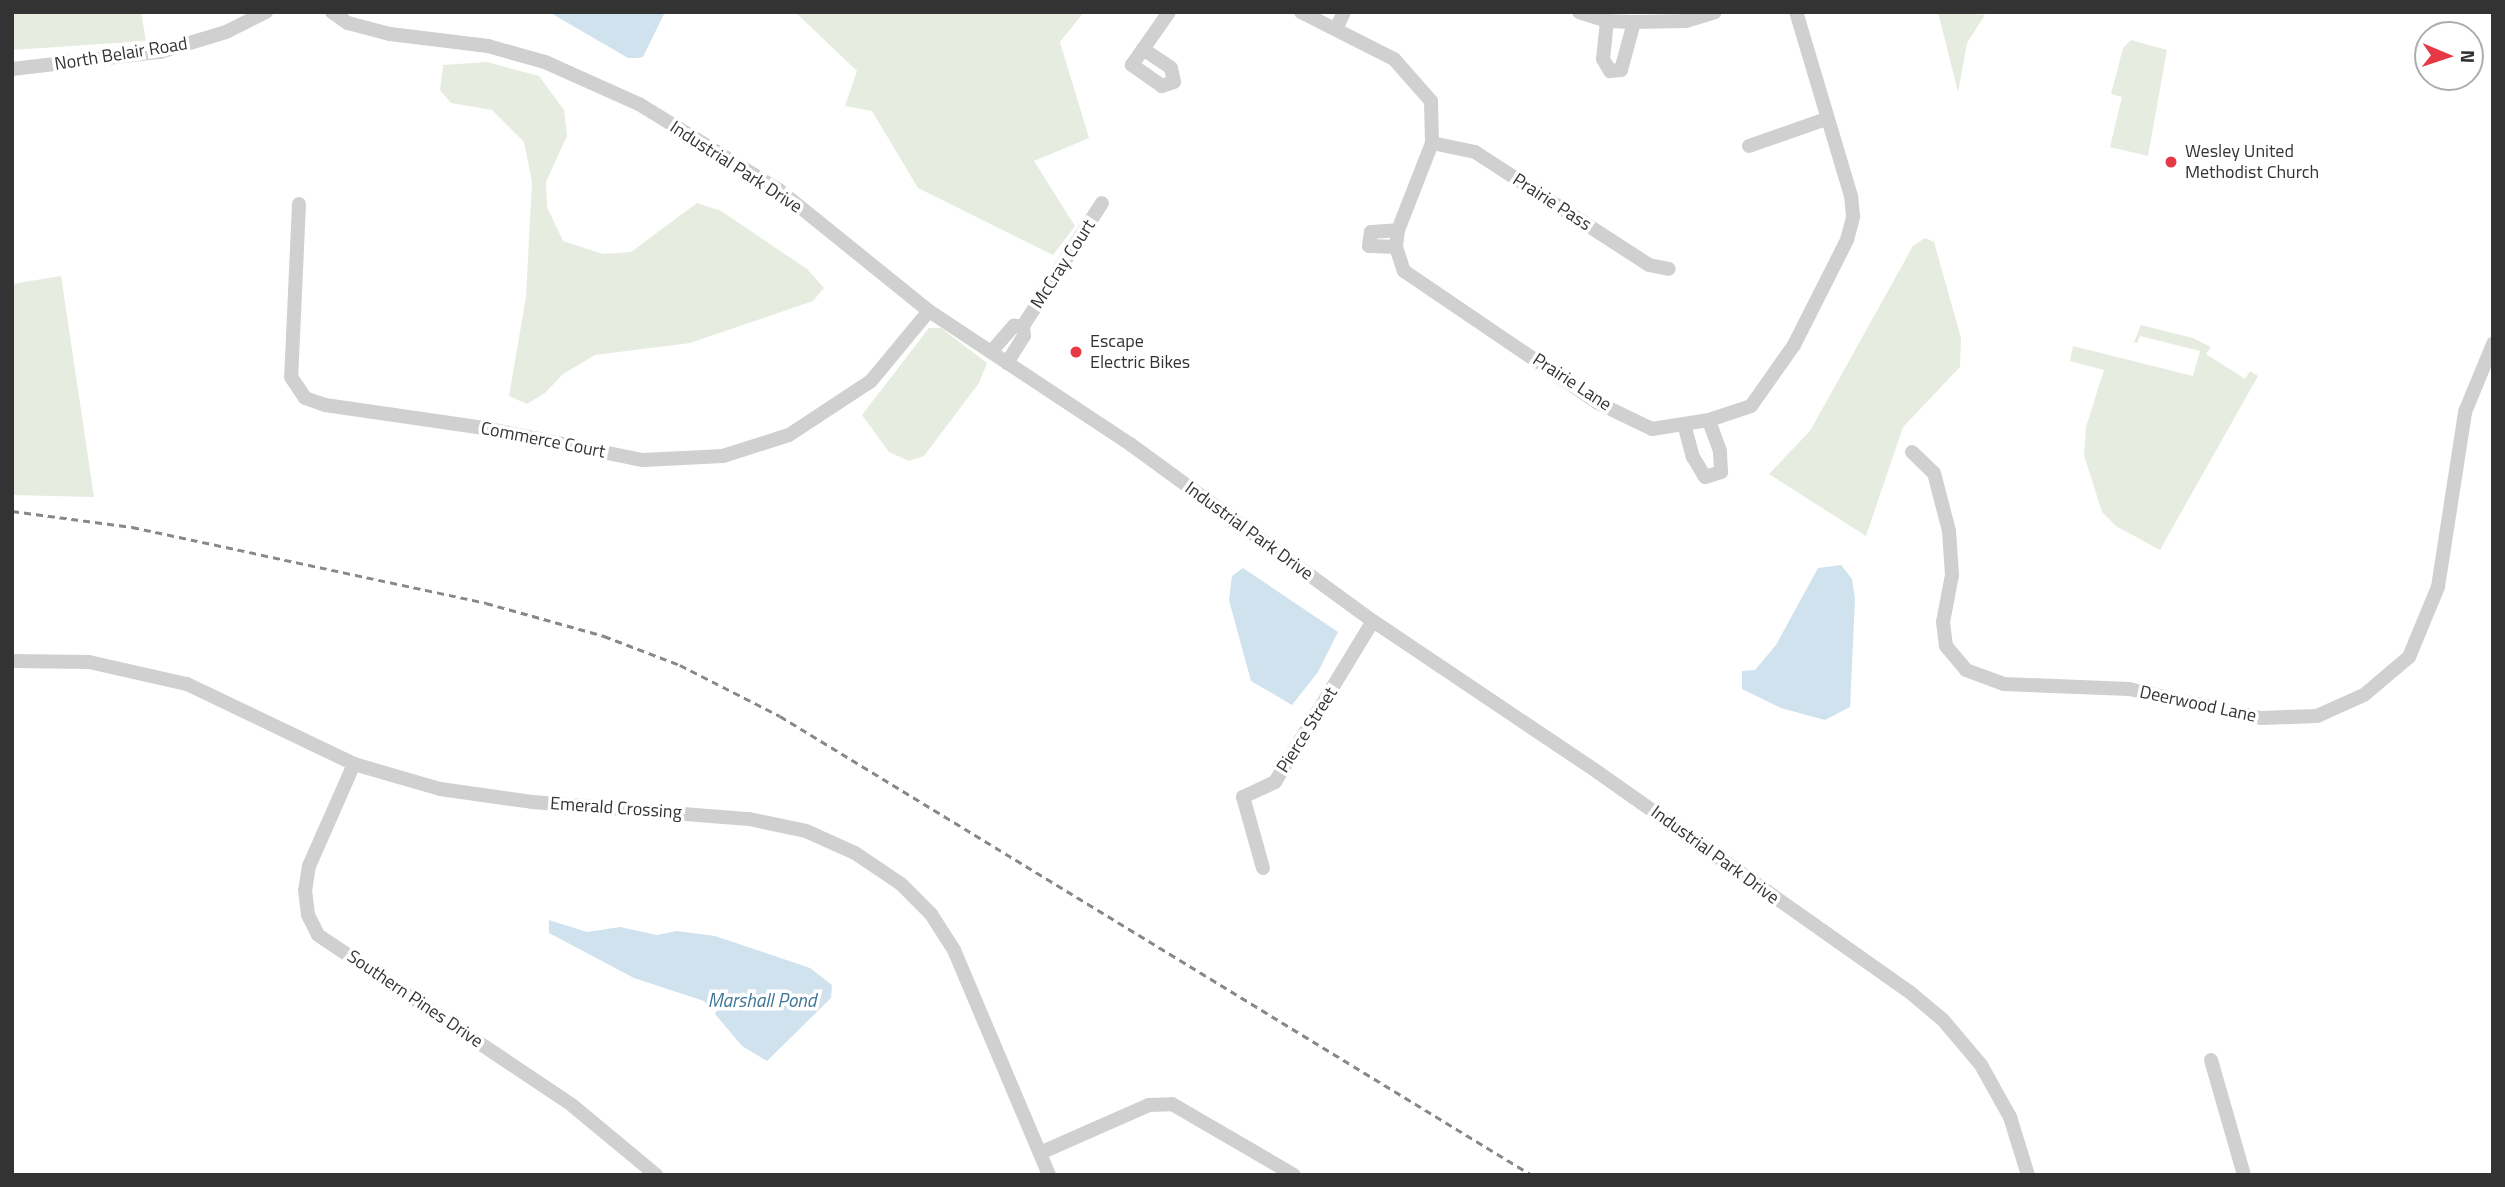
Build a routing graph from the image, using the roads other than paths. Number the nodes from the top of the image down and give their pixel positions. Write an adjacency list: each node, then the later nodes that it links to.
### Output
1 (266, 12): 15 (street, North Belair Road)
2 (332, 12): 12 (street, Industrial Park Drive)
3 (349, 12): 12 (street, Industrial Park Drive)
4 (1169, 12): 14 (street)
5 (1301, 12): 13 (street)
6 (1344, 12): 13 (street)
7 (1579, 12): 10 (street)
8 (1715, 12): 11 (street)
9 (1796, 12): 16 (street, Prairie Lane)
10 (1607, 21): 11 (street); 11 (street)
11 (1634, 22)
12 (370, 27): 24 (street, Industrial Park Drive)
13 (1336, 29): 17 (street)
14 (1143, 49)
15 (12, 69)
16 (1826, 119): 18 (street); 29 (street, Prairie Lane)
17 (1432, 144): 21 (street); 23 (street, Prairie Pass)
18 (1749, 146)
19 (1102, 203): 25 (street, McCray Court)
20 (299, 204): 24 (street, Commerce Court)
21 (1398, 230): 22 (street); 22 (street)
22 (1396, 247): 30 (street, Prairie Lane)
23 (1669, 269)
24 (929, 311): 27 (street, Industrial Park Drive)
25 (1023, 326): 27 (street, McCray Court); 28 (street, McCray Court)
26 (2493, 344): 31 (street, Deerwood Lane)
27 (991, 352): 28 (street, Industrial Park Drive)
28 (1007, 363): 32 (street, Industrial Park Drive)
29 (1709, 420): 30 (street, Prairie Lane); 30 (street)
30 (1685, 424)
31 (1912, 452)
32 (1373, 621): 35 (street, Pierce Street); 41 (street, Industrial Park Drive)
33 (12, 661): 34 (street, Emerald Crossing)
34 (354, 764): 37 (street, Emerald Crossing); 38 (street, Southern Pines Drive)
35 (1264, 868)
36 (2211, 1060): 42 (street)
37 (1040, 1153): 39 (street, Emerald Crossing); 40 (street)
38 (656, 1175)
39 (1049, 1175)
40 (1294, 1175)
41 (2028, 1175)
42 (2244, 1175)

